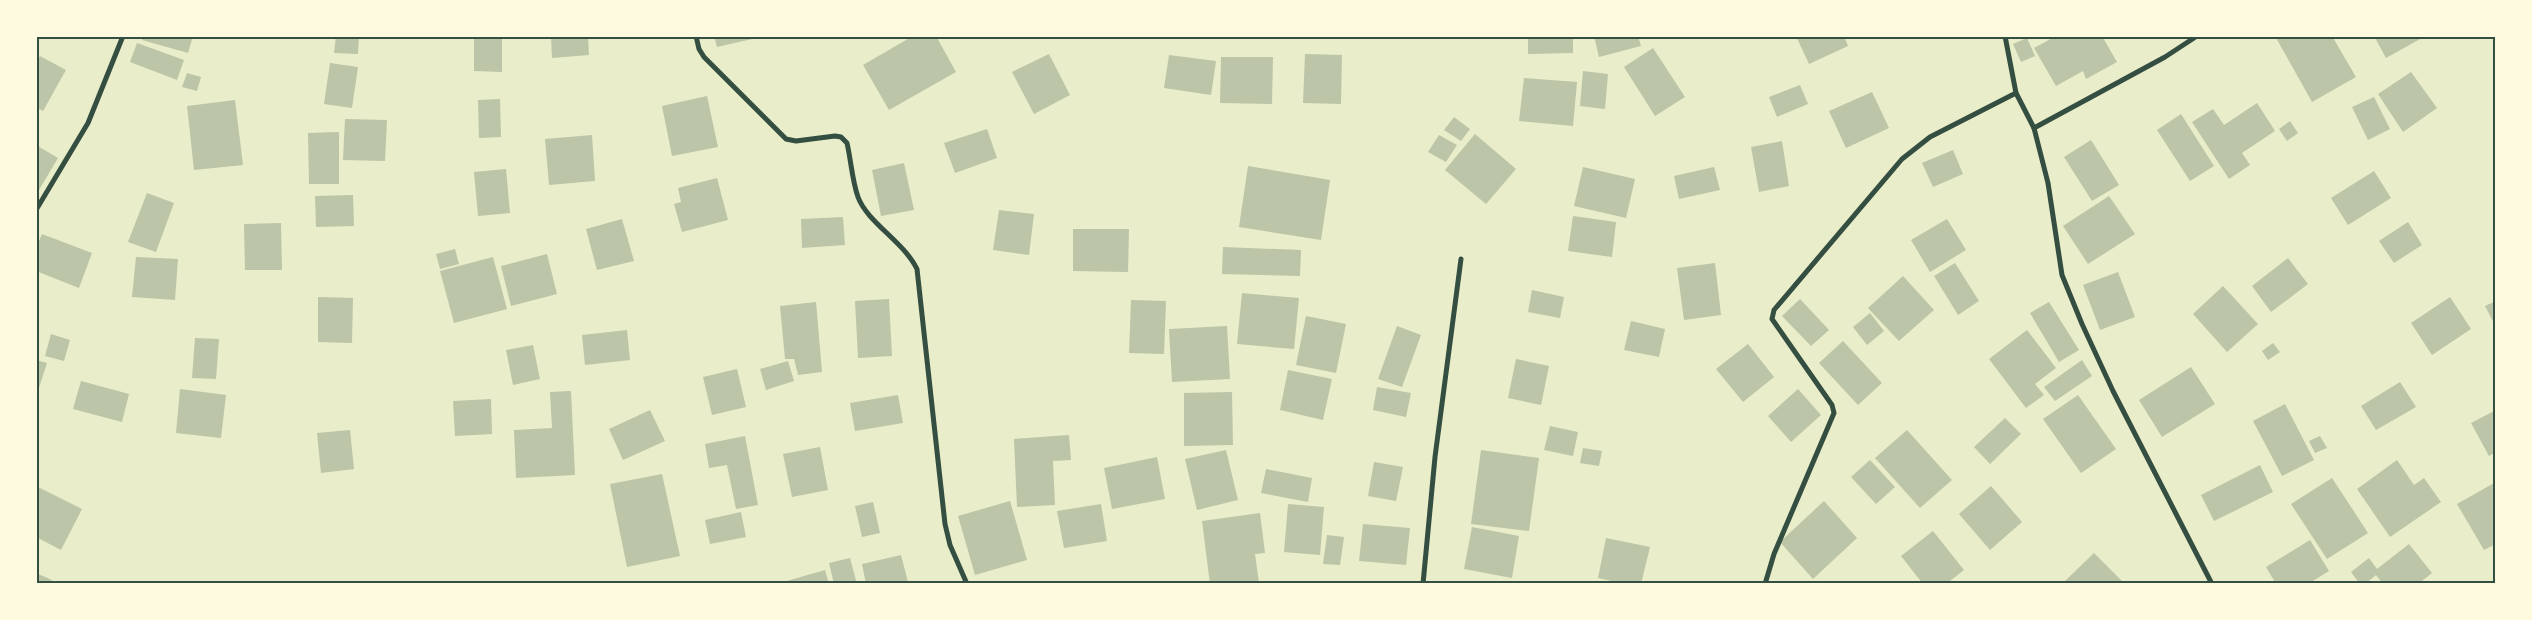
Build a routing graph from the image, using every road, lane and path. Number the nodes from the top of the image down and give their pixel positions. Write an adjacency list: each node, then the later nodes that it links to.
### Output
1 (123, 36): 7 (street)
2 (696, 36): 9 (street)
3 (2005, 36): 5 (street)
4 (2197, 36): 6 (street)
5 (2016, 93): 6 (street); 11 (street)
6 (2034, 128): 12 (street)
7 (36, 210)
8 (1461, 259): 10 (street)
9 (967, 584)
10 (1423, 584)
11 (1765, 584)
12 (2212, 584)

